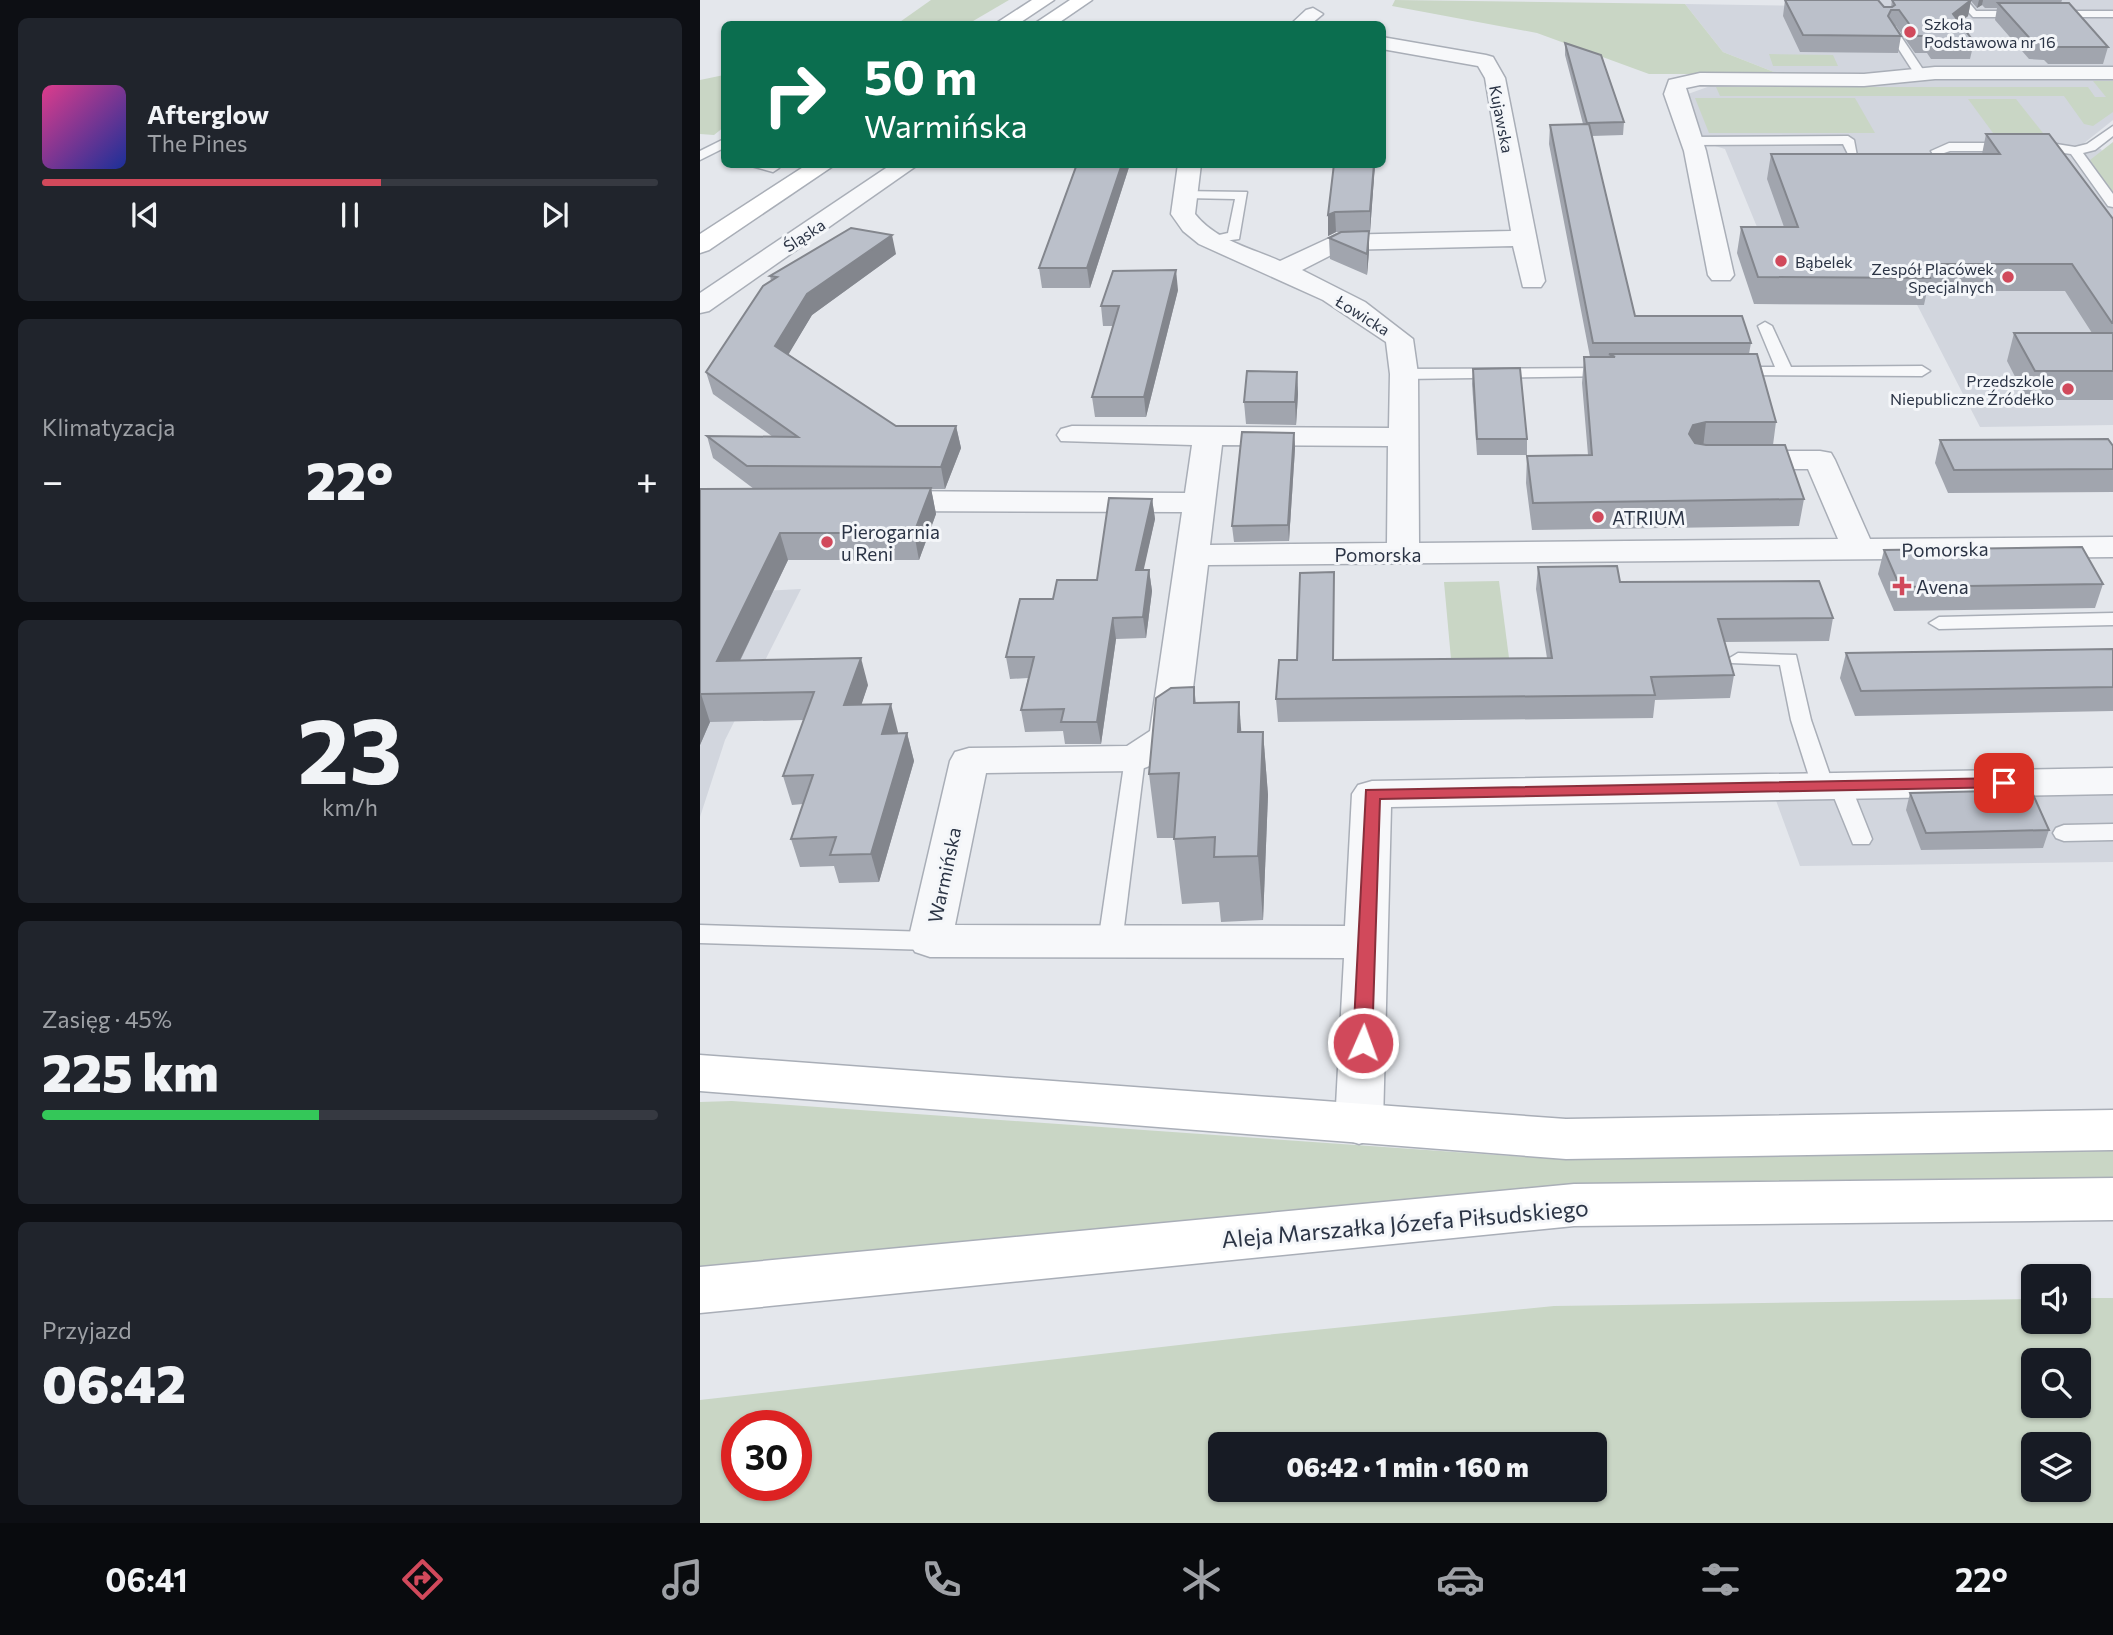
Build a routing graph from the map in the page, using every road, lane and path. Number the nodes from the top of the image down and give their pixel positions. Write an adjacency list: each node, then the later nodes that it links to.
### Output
1 (1045, 0): 5 (street)
2 (1083, 0): 6 (street)
3 (1962, 0): 4 (lane)
4 (2113, 14)
5 (1010, 21)
6 (1049, 21)
7 (1892, 31): 10 (lane)
8 (1386, 44): 25 (street, Kujawska)
9 (2113, 73): 10 (street)
10 (1920, 74): 12 (street)
11 (2113, 130): 14 (lane)
12 (1691, 141): 15 (lane); 29 (street)
13 (721, 145): 17 (lane)
14 (2075, 151): 22 (lane); 24 (lane)
15 (1853, 153)
16 (700, 156): 18 (lane)
17 (700, 156)
18 (721, 160)
19 (819, 168): 27 (street)
20 (902, 168): 31 (street, Śląska)
21 (1189, 168): 23 (street, Łowicka)
22 (1949, 171)
23 (1184, 194): 26 (street, Łowicka); 26 (lane)
24 (2113, 203)
25 (1525, 238): 28 (street); 30 (street, Kujawska)
26 (1208, 239): 28 (street, Łowicka)
27 (700, 245)
28 (1280, 271): 37 (street, Łowicka)
29 (1721, 275)
30 (1532, 281)
31 (700, 304)
32 (1765, 326): 35 (lane)
33 (1922, 371): 35 (lane)
34 (1715, 372): 35 (lane)
35 (1785, 372)
36 (1632, 373): 37 (lane)
37 (1404, 374): 39 (street, Łowicka)
38 (1072, 435): 40 (street)
39 (1402, 437): 40 (street); 46 (street, Łowicka)
40 (1208, 438): 43 (street)
41 (1703, 460): 45 (street)
42 (852, 501): 43 (street)
43 (1199, 503): 47 (street)
44 (2113, 547): 45 (street, Pomorska)
45 (1858, 549): 46 (street, Pomorska)
46 (1403, 554): 47 (street, Pomorska)
47 (1194, 555): 51 (street)
48 (2113, 619): 49 (lane)
49 (1939, 623)
50 (1738, 659): 53 (lane)
51 (1135, 758): 58 (street, Warmińska); 60 (lane)
52 (2113, 781): 53 (street)
53 (1831, 786): 56 (lane); 59 (street)
54 (2064, 832): 55 (lane)
55 (2113, 832)
56 (1861, 839)
57 (700, 934): 58 (lane)
58 (930, 942): 60 (street, Warmińska)
59 (1366, 942): 60 (street, Warmińska); 62 (street)
60 (1110, 943)
61 (700, 1073): 62 (street)
62 (1359, 1124): 63 (street)
63 (2113, 1130)
64 (2113, 1199): 65 (street, Aleja Marszałka Józefa Piłsudskiego)
65 (700, 1290)

